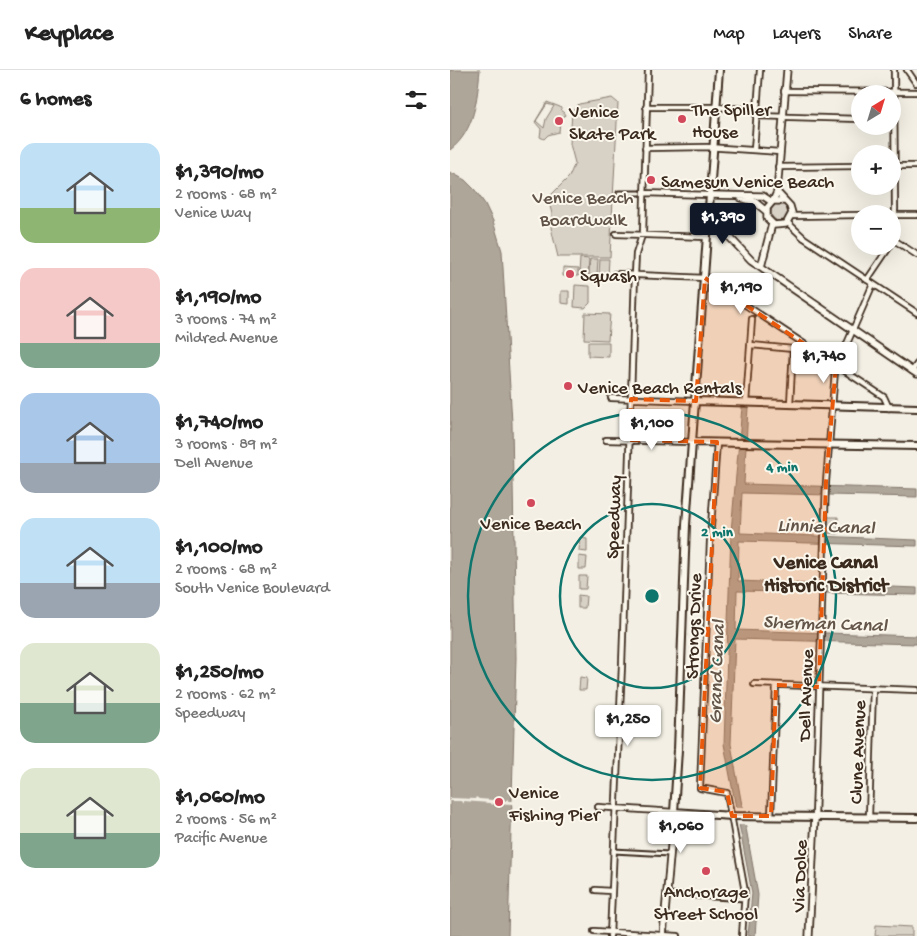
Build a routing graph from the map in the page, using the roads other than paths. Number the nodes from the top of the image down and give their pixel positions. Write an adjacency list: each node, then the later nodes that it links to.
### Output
1 (648, 70): 13 (street, Speedway)
2 (719, 70): 14 (main road)
3 (760, 70): 15 (street)
4 (787, 70): 9 (street)
5 (894, 70): 8 (street)
6 (908, 70): 7 (street)
7 (916, 83)
8 (894, 85)
9 (784, 91): 10 (street); 16 (street)
10 (851, 91)
11 (901, 91): 12 (street)
12 (917, 92)
13 (646, 107): 14 (street); 18 (street, Speedway)
14 (716, 107): 15 (street); 19 (main road)
15 (756, 113): 16 (street); 20 (street)
16 (782, 118): 17 (street); 21 (street)
17 (851, 119)
18 (645, 148): 19 (street); 28 (street, Speedway)
19 (713, 148): 20 (street); 29 (main road)
20 (754, 150): 21 (street)
21 (780, 152): 25 (street)
22 (851, 166): 25 (street)
23 (901, 166): 24 (street)
24 (917, 166)
25 (778, 167): 26 (street)
26 (776, 192): 31 (street); 32 (street)
27 (619, 193): 28 (street)
28 (642, 193): 29 (street); 42 (street, Speedway)
29 (709, 196): 30 (street); 40 (main road)
30 (739, 196): 31 (street); 33 (street)
31 (773, 201): 32 (street); 33 (street)
32 (784, 201): 37 (street)
33 (766, 211): 39 (street)
34 (851, 215): 37 (street)
35 (901, 215): 36 (street)
36 (917, 215)
37 (792, 216): 38 (street)
38 (788, 223): 39 (street); 51 (street)
39 (772, 224): 47 (street)
40 (707, 226): 43 (main road); 47 (street)
41 (616, 234): 42 (street)
42 (642, 235): 43 (street); 49 (street, Speedway)
43 (707, 237): 50 (main road)
44 (901, 246): 46 (street)
45 (884, 255): 51 (street)
46 (917, 255)
47 (761, 267): 55 (street)
48 (615, 274): 49 (street)
49 (635, 275): 50 (street); 62 (street, Speedway)
50 (705, 278): 58 (street); 63 (main road)
51 (867, 280): 52 (street)
52 (873, 284): 53 (street); 55 (street)
53 (917, 313)
54 (752, 318): 56 (street)
55 (854, 332): 58 (street); 59 (street)
56 (750, 345): 64 (street); 65 (street)
57 (917, 364): 59 (street)
58 (836, 365): 60 (street); 66 (street, Dell Avenue)
59 (915, 372)
60 (879, 394): 67 (street); 68 (street)
61 (611, 398): 62 (street)
62 (631, 399): 63 (street); 71 (street, Speedway)
63 (696, 401): 64 (main road); 72 (main road)
64 (746, 403): 65 (main road)
65 (790, 404): 66 (main road)
66 (832, 406): 67 (main road); 74 (street, Dell Avenue)
67 (880, 407): 68 (main road)
68 (889, 408): 69 (main road)
69 (917, 408)
70 (606, 440): 71 (street)
71 (630, 440): 72 (street); 82 (street, Speedway)
72 (692, 442): 73 (main road); 83 (main road)
73 (717, 442): 74 (main road); 84 (street, Strongs Drive)
74 (829, 445): 75 (main road); 78 (street, Dell Avenue)
75 (917, 446)
76 (754, 684): 77 (street)
77 (776, 685): 78 (street); 85 (street)
78 (819, 687): 79 (street); 86 (street, Dell Avenue)
79 (873, 688): 80 (street); 87 (street, Clune Avenue)
80 (917, 690)
81 (598, 806): 82 (street)
82 (615, 808): 83 (street); 89 (street, Speedway)
83 (674, 812): 84 (main road); 90 (street)
84 (734, 816): 85 (main road); 94 (street, Strongs Drive)
85 (771, 816): 86 (main road)
86 (814, 817): 87 (main road); 100 (street, Via Dolce)
87 (869, 817): 88 (main road)
88 (917, 818)
89 (613, 851): 90 (street); 92 (street, Speedway)
90 (670, 854): 93 (street)
91 (595, 890): 92 (street)
92 (611, 891): 96 (street, Speedway)
93 (667, 894): 94 (street); 97 (street)
94 (745, 899): 99 (street, Strongs Drive)
95 (594, 931): 96 (street)
96 (610, 934): 97 (street)
97 (663, 936): 98 (street)
98 (678, 936)
99 (742, 936)
100 (809, 936)

